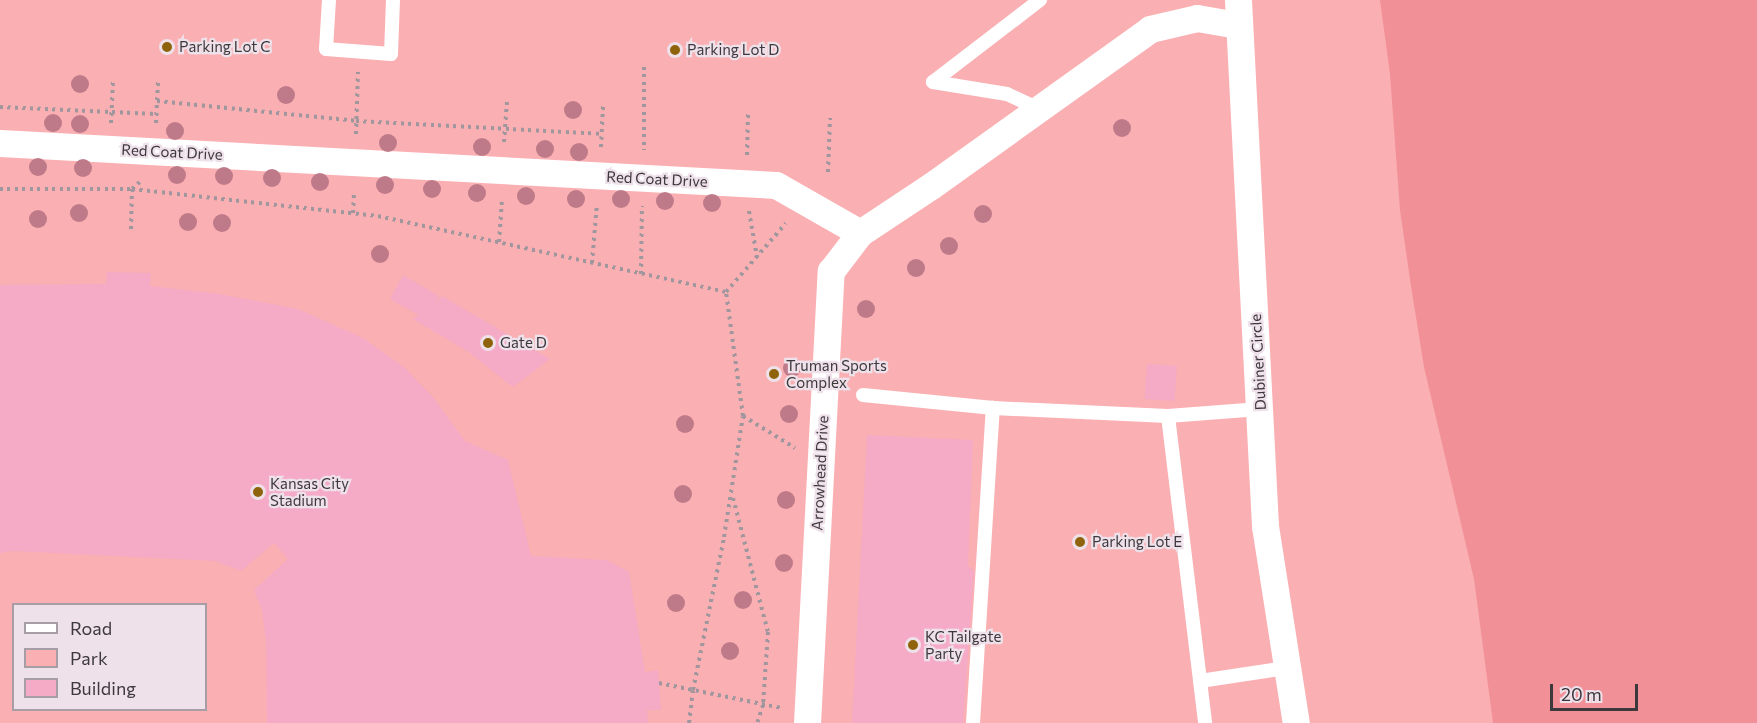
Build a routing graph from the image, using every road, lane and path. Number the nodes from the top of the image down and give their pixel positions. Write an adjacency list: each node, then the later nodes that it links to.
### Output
1 (329, 0): 2 (lane)
2 (393, 0)
3 (1040, 0): 13 (lane)
4 (1238, 12): 13 (street); 49 (street, Dubiner Circle)
5 (358, 63): 18 (path)
6 (644, 67): 28 (path)
7 (113, 80): 14 (path)
8 (158, 82): 9 (path)
9 (157, 101): 15 (path); 18 (path)
10 (507, 101): 21 (path)
11 (603, 106): 22 (path)
12 (0, 107): 14 (path)
13 (1039, 109): 41 (street)
14 (111, 112): 15 (path); 19 (path)
15 (156, 114): 20 (path)
16 (748, 114): 27 (path)
17 (830, 118): 29 (path)
18 (357, 121): 21 (path); 23 (path)
19 (111, 124)
20 (156, 125)
21 (505, 127): 22 (path); 25 (path)
22 (602, 134): 26 (path)
23 (356, 138)
24 (0, 143): 41 (street, Red Coat Drive)
25 (504, 145)
26 (601, 152)
27 (747, 157)
28 (644, 161)
29 (828, 172)
30 (148, 174): 32 (path)
31 (0, 189): 32 (path)
32 (132, 189): 38 (path); 40 (path)
33 (354, 189): 38 (path)
34 (502, 197): 42 (path)
35 (597, 203): 44 (path)
36 (642, 204): 45 (path)
37 (749, 210): 43 (path)
38 (353, 213): 42 (path)
39 (786, 223): 43 (path)
40 (131, 229)
41 (860, 233): 52 (street, Arrowhead Drive)
42 (499, 242): 44 (path)
43 (757, 256): 46 (path)
44 (592, 263): 45 (path)
45 (641, 274): 46 (path)
46 (726, 292): 50 (path)
47 (863, 395): 48 (lane)
48 (993, 408): 51 (lane); 63 (lane)
49 (1260, 409): 51 (lane); 54 (street, Dubiner Circle)
50 (743, 416): 52 (path); 53 (path)
51 (1168, 416): 55 (lane)
52 (821, 464): 62 (street, Arrowhead Drive)
53 (732, 494): 57 (path); 58 (path)
54 (1287, 668): 55 (lane); 65 (street, Dubiner Circle)
55 (1200, 681): 64 (lane)
56 (659, 683): 57 (path)
57 (693, 690): 58 (path); 60 (path)
58 (763, 705): 59 (path); 61 (path)
59 (781, 708)
60 (689, 723)
61 (757, 723)
62 (807, 723)
63 (973, 723)
64 (1205, 723)
65 (1296, 723)

